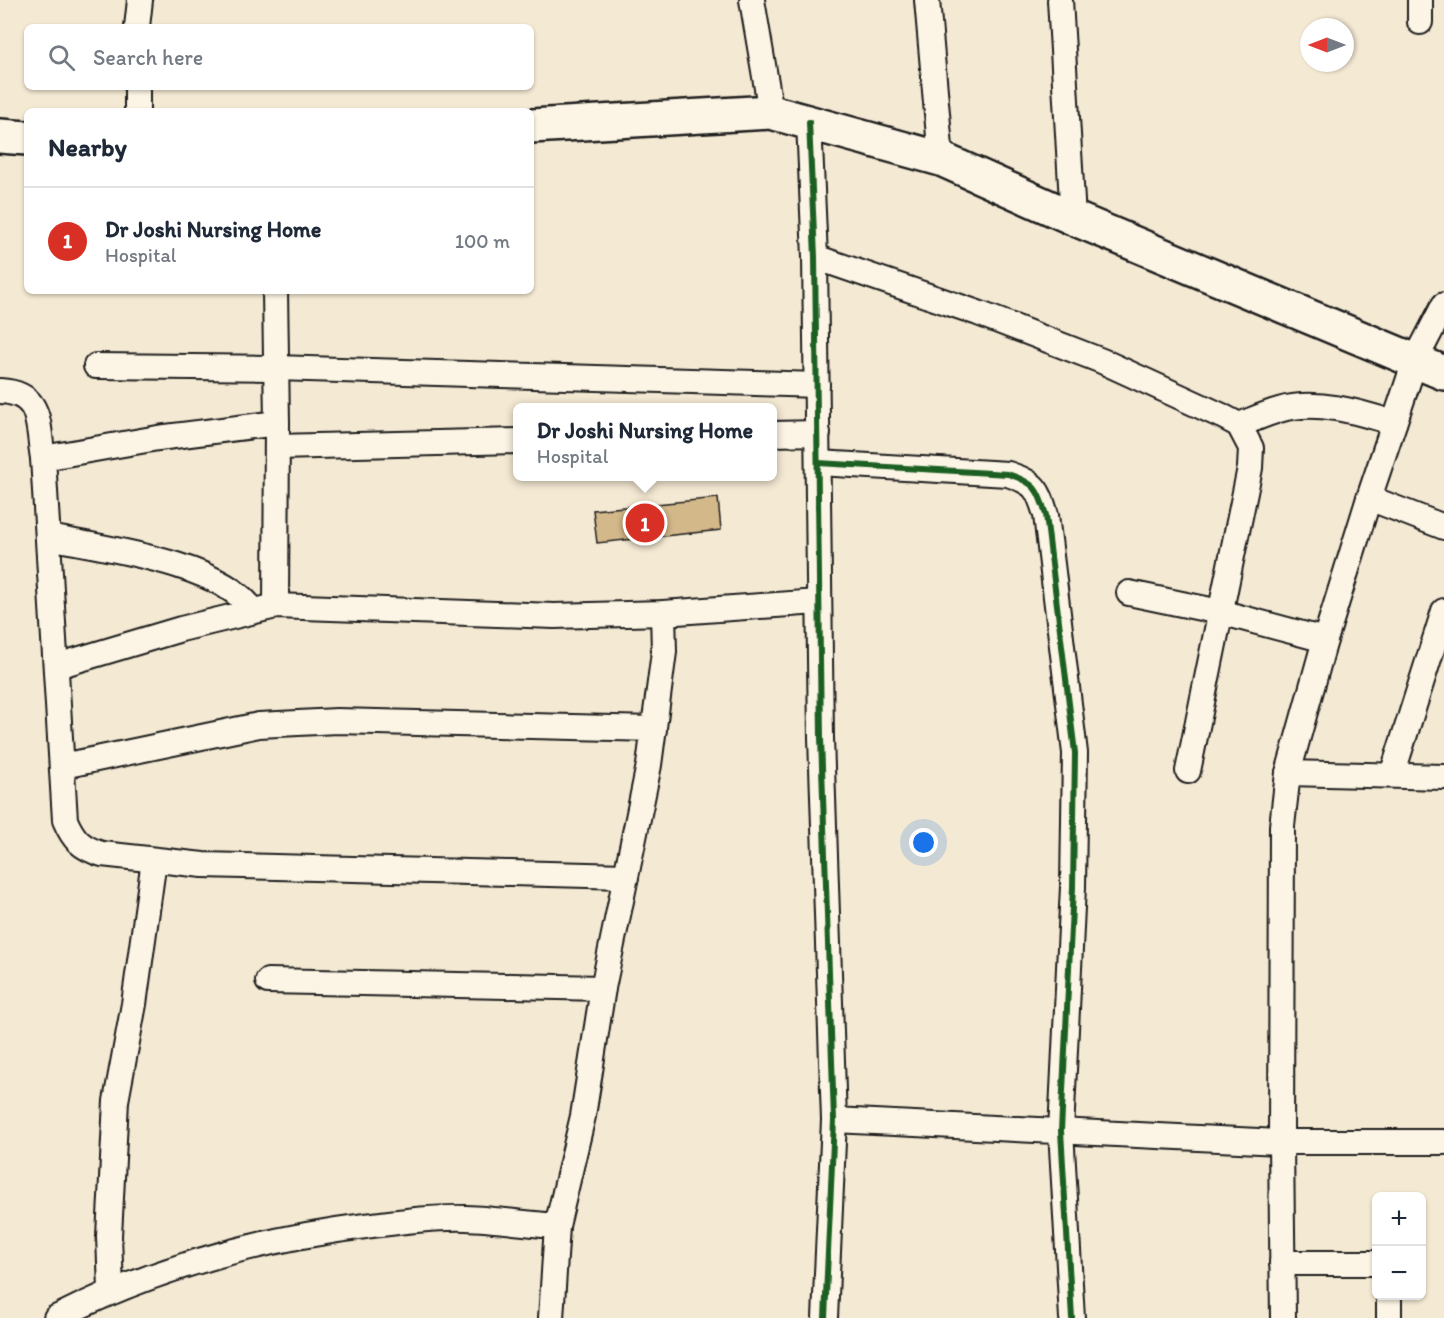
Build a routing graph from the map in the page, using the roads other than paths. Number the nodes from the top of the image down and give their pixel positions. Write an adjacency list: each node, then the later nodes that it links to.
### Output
1 (140, 0): 5 (street)
2 (752, 0): 8 (street)
3 (927, 0): 13 (street)
4 (1060, 0): 14 (street)
5 (137, 24)
6 (137, 90): 7 (street)
7 (137, 108)
8 (771, 112): 9 (main road); 10 (main road)
9 (809, 123): 13 (main road); 15 (street)
10 (534, 126)
11 (0, 136): 12 (main road)
12 (24, 138)
13 (941, 159): 14 (main road)
14 (1073, 218): 19 (main road)
15 (815, 257): 21 (street); 25 (street)
16 (274, 294): 20 (street)
17 (1444, 305): 19 (street)
18 (96, 366): 20 (street)
19 (1430, 367): 24 (street)
20 (276, 368): 21 (street); 23 (street)
21 (817, 385): 26 (street)
22 (0, 391): 30 (street)
23 (278, 423): 29 (street); 30 (street)
24 (1394, 423): 25 (street); 32 (street)
25 (1239, 425): 40 (street)
26 (818, 433): 27 (street); 31 (street)
27 (777, 434)
28 (513, 441): 29 (street)
29 (277, 447): 37 (street)
30 (43, 458): 34 (street)
31 (818, 463): 36 (street); 55 (street)
32 (1369, 498): 33 (street); 42 (street)
33 (1444, 527)
34 (49, 537): 38 (street); 43 (street)
35 (1129, 593): 40 (street)
36 (818, 602): 41 (street); 54 (street)
37 (276, 606): 38 (street); 41 (street)
38 (253, 611): 43 (street)
39 (1444, 611): 48 (street)
40 (1220, 612): 42 (street); 46 (street)
41 (663, 613): 44 (street)
42 (1325, 640): 47 (street)
43 (57, 666): 45 (street)
44 (654, 729): 45 (street); 51 (street)
45 (63, 766): 50 (street)
46 (1188, 771)
47 (1288, 773): 48 (street); 56 (street)
48 (1392, 775): 49 (street)
49 (1444, 777)
50 (153, 860): 51 (street); 61 (street)
51 (626, 876): 53 (street)
52 (268, 981): 53 (street)
53 (603, 988): 58 (street)
54 (834, 1120): 55 (street); 65 (street)
55 (1061, 1131): 56 (street); 66 (street)
56 (1281, 1142): 57 (street); 59 (street)
57 (1444, 1142)
58 (557, 1226): 61 (street); 64 (street)
59 (1282, 1263): 60 (street); 67 (street)
60 (1372, 1263)
61 (111, 1290): 63 (street)
62 (1389, 1300): 68 (street)
63 (56, 1318)
64 (551, 1318)
65 (825, 1318)
66 (1072, 1318)
67 (1283, 1318)
68 (1389, 1318)

